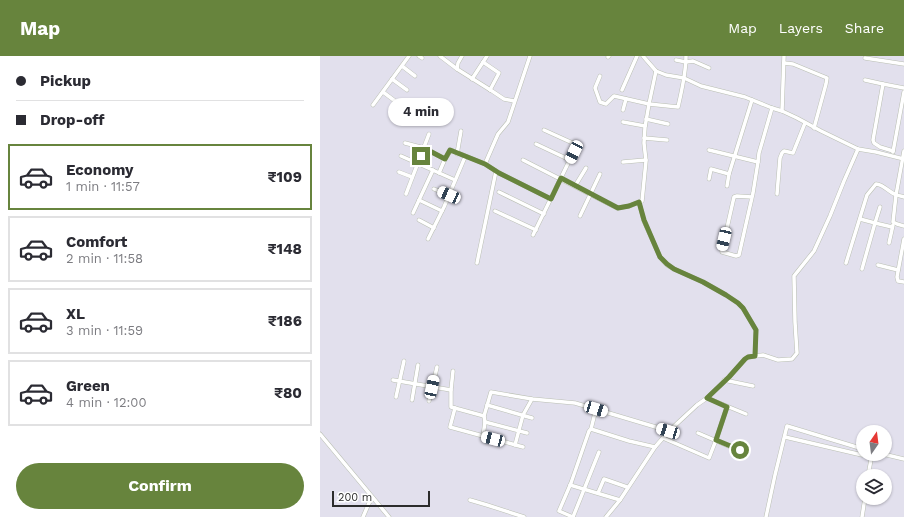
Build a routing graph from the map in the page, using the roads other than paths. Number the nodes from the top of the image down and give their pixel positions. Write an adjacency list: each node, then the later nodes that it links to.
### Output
1 (409, 56): 16 (street)
2 (440, 56): 18 (street)
3 (462, 56): 18 (street)
4 (487, 56): 12 (street)
5 (530, 56): 36 (street)
6 (637, 56): 30 (street)
7 (642, 56): 19 (street)
8 (686, 56): 13 (street)
9 (784, 56): 14 (street)
10 (865, 58): 15 (street)
11 (676, 60): 13 (street)
12 (483, 62): 24 (street); 29 (street)
13 (686, 62): 17 (street); 22 (street)
14 (784, 63): 41 (street); 47 (street)
15 (904, 64)
16 (402, 66): 20 (street); 23 (street)
17 (709, 68)
18 (457, 69): 24 (street)
19 (656, 71): 22 (street); 37 (street)
20 (415, 76)
21 (600, 76): 33 (street)
22 (684, 78): 34 (street); 37 (street)
23 (392, 79): 28 (street); 31 (street)
24 (472, 79): 29 (street)
25 (865, 80): 26 (street)
26 (883, 84): 27 (street); 55 (street)
27 (904, 88)
28 (407, 90)
29 (490, 90): 36 (street)
30 (622, 90)
31 (383, 92): 35 (street); 38 (street)
32 (904, 92): 59 (street)
33 (626, 99): 37 (street); 40 (street)
34 (752, 100): 39 (street); 64 (street)
35 (395, 101)
36 (514, 101): 75 (street)
37 (649, 104): 42 (street)
38 (373, 106)
39 (772, 108): 41 (street); 73 (street)
40 (623, 110)
41 (782, 111): 44 (street)
42 (646, 119): 45 (street); 46 (street)
43 (623, 122): 46 (street)
44 (805, 123): 47 (street); 93 (street)
45 (668, 124)
46 (645, 126): 51 (street)
47 (814, 128): 57 (street)
48 (544, 130): 70 (street)
49 (461, 131): 62 (street)
50 (429, 134): 56 (street)
51 (644, 138): 52 (street); 71 (street)
52 (667, 140)
53 (405, 143): 56 (street)
54 (536, 144): 70 (street)
55 (876, 145): 59 (street); 61 (street)
56 (424, 148): 67 (street); 74 (street)
57 (858, 149): 61 (street); 125 (street)
58 (709, 150): 64 (street)
59 (893, 151): 66 (street)
60 (904, 151): 68 (street)
61 (876, 152): 66 (street)
62 (457, 154): 65 (street); 67 (street)
63 (401, 156): 74 (street)
64 (735, 156): 73 (street); 82 (street)
65 (465, 157): 75 (street); 86 (street)
66 (892, 157): 68 (street)
67 (445, 159): 80 (street)
68 (903, 159): 95 (street)
69 (523, 160): 84 (street)
70 (570, 160): 84 (street)
71 (646, 160): 72 (street); 100 (street)
72 (623, 162)
73 (758, 162): 96 (street)
74 (418, 163): 77 (street); 83 (street)
75 (485, 164): 78 (street)
76 (586, 168): 87 (street)
77 (433, 170): 80 (street); 99 (street)
78 (496, 171): 98 (street); 119 (street)
79 (399, 172): 83 (street)
80 (439, 173): 86 (street)
81 (600, 174): 92 (street)
82 (729, 174): 85 (street); 88 (street)
83 (412, 177): 91 (street)
84 (561, 178): 87 (street); 98 (street)
85 (709, 179)
86 (456, 180): 94 (street)
87 (576, 186): 92 (street)
88 (727, 186)
89 (434, 189): 94 (street)
90 (499, 192): 105 (street)
91 (406, 194)
92 (591, 194): 100 (street); 106 (street)
93 (777, 194)
94 (449, 195): 102 (street)
95 (896, 195): 97 (street); 107 (street); 109 (street)
96 (752, 197): 96 (street)
97 (904, 197)
98 (551, 199): 105 (street)
99 (419, 200): 102 (street); 104 (street)
100 (639, 202): 125 (street)
101 (880, 206): 110 (street)
102 (442, 211): 113 (street)
103 (496, 211): 114 (street)
104 (413, 213)
105 (544, 214): 114 (street)
106 (580, 216)
107 (860, 219): 110 (street); 120 (street)
108 (419, 220): 113 (street)
109 (893, 222): 111 (street); 112 (street)
110 (875, 223): 112 (street); 122 (street)
111 (904, 226)
112 (892, 227): 118 (street)
113 (434, 228): 116 (street)
114 (536, 230): 115 (street)
115 (533, 236)
116 (428, 239)
117 (904, 239): 123 (street)
118 (889, 243)
119 (477, 262)
120 (846, 263)
121 (878, 265): 123 (street)
122 (862, 269)
123 (898, 270): 124 (street)
124 (904, 282)
125 (755, 356): 131 (street)
126 (404, 361): 132 (street)
127 (418, 365): 133 (street)
128 (436, 367): 135 (street)
129 (453, 371): 136 (street)
130 (393, 380): 132 (street)
131 (724, 380): 134 (street); 138 (street)
132 (399, 382): 133 (street); 137 (street)
133 (415, 384): 135 (street); 140 (street)
134 (753, 386)
135 (432, 387): 136 (street); 141 (street)
136 (451, 390): 144 (street)
137 (396, 396)
138 (707, 398): 143 (street); 153 (street)
139 (532, 399): 142 (street); 145 (street); 147 (street)
140 (412, 400)
141 (429, 401)
142 (487, 406): 147 (street); 148 (street)
143 (727, 407): 146 (street); 160 (street)
144 (455, 408): 148 (street); 157 (street)
145 (596, 409): 151 (street); 153 (street)
146 (746, 414)
147 (522, 415): 149 (street); 152 (street)
148 (484, 416): 150 (street)
149 (532, 418)
150 (485, 422): 152 (street); 157 (street)
151 (591, 429): 165 (street); 172 (street)
152 (518, 431): 154 (street); 162 (street)
153 (668, 431): 159 (street)
154 (526, 433)
155 (698, 433): 160 (street)
156 (320, 434): 176 (street)
157 (483, 436): 162 (street)
158 (785, 437): 161 (street); 166 (street); 185 (street)
159 (663, 438): 160 (street); 165 (street)
160 (716, 440): 167 (street)
161 (836, 440): 164 (street); 166 (street)
162 (514, 445): 163 (street)
163 (523, 447)
164 (856, 447)
165 (655, 448): 173 (street)
166 (836, 449): 169 (street)
167 (740, 450)
168 (599, 452): 174 (street)
169 (856, 454)
170 (892, 456): 171 (street)
171 (904, 459)
172 (570, 485): 174 (street); 183 (street)
173 (627, 487): 175 (street); 178 (street)
174 (584, 489): 175 (street); 183 (street)
175 (598, 493): 178 (street)
176 (373, 498): 180 (street); 181 (street)
177 (470, 500): 182 (street)
178 (620, 500): 184 (street)
179 (864, 505): 186 (street)
180 (363, 517)
181 (389, 517)
182 (524, 517)
183 (573, 517)
184 (606, 517)
185 (766, 517)
186 (862, 517)

